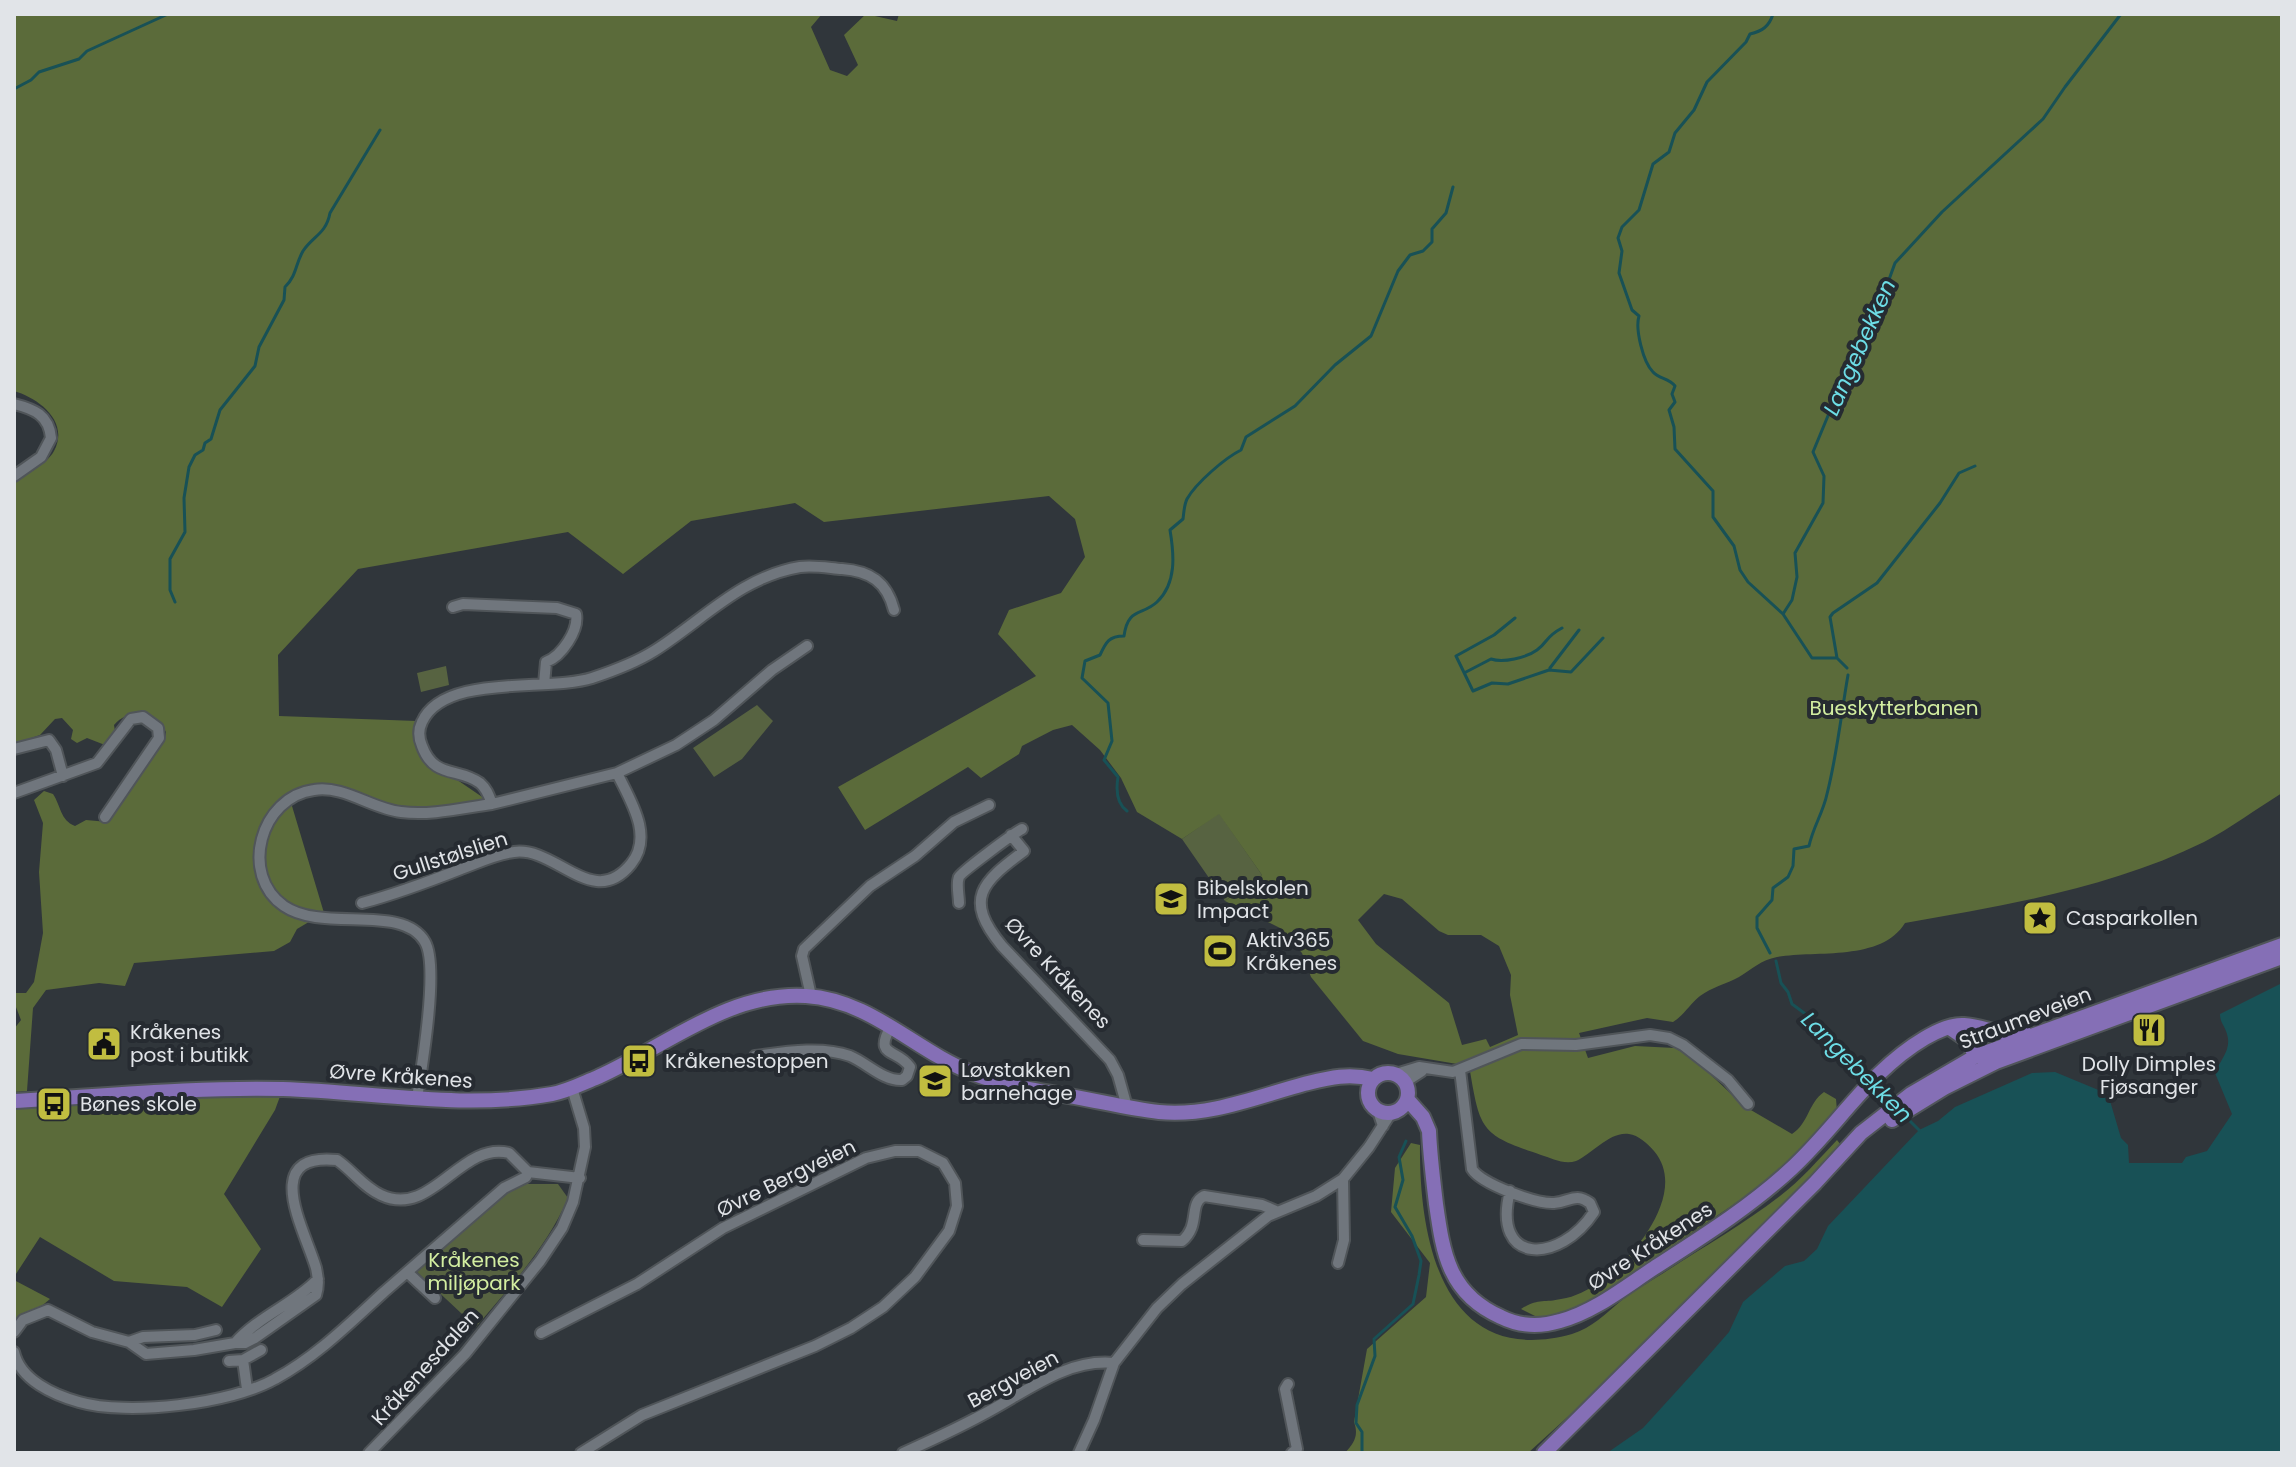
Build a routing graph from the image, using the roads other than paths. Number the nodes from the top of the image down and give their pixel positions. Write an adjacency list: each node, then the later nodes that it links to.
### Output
1 (14, 404): 2 (street)
2 (14, 476)
3 (453, 607): 6 (street)
4 (894, 610): 6 (street)
5 (807, 646): 8 (street, Gullstølslien)
6 (544, 684): 11 (street)
7 (14, 749): 9 (street)
8 (617, 773): 11 (street, Gullstølslien); 16 (street, Gullstølslien)
9 (63, 776): 10 (street); 13 (street)
10 (14, 793)
11 (492, 804): 31 (street, Gullstølslien)
12 (989, 805): 20 (street)
13 (105, 817)
14 (1022, 829): 15 (street)
15 (1011, 835): 17 (street); 35 (street, Øvre Kråkenes)
16 (362, 903)
17 (959, 903)
18 (2282, 945): 23 (main road, Straumeveien)
19 (2282, 957): 26 (main road, Straumeveien)
20 (811, 996): 21 (main road, Øvre Kråkenes); 30 (main road, Øvre Kråkenes)
21 (891, 1026): 24 (street); 35 (main road, Øvre Kråkenes)
22 (1950, 1028): 23 (main road); 25 (main road); 37 (main road, Øvre Kråkenes)
23 (2048, 1028): 25 (main road, Straumeveien)
24 (755, 1056)
25 (1976, 1056): 26 (main road); 41 (main road, Straumeveien)
26 (1996, 1062): 41 (main road, Straumeveien)
27 (1460, 1070): 28 (street); 34 (street); 42 (street)
28 (1401, 1078): 29 (main road); 32 (main road)
29 (1370, 1085): 35 (main road, Øvre Kråkenes); 36 (main road)
30 (572, 1088): 31 (main road, Øvre Kråkenes); 39 (street, Kråkenesdalen)
31 (417, 1098): 33 (main road, Øvre Kråkenes)
32 (1407, 1099): 36 (main road); 37 (main road, Øvre Kråkenes)
33 (14, 1101)
34 (1748, 1104)
35 (1127, 1107)
36 (1387, 1115): 37 (main road); 40 (street)
37 (1429, 1144)
38 (528, 1172): 39 (street); 46 (street); 51 (street)
39 (580, 1178): 59 (street, Kråkenesdalen)
40 (1343, 1179): 43 (street); 45 (street)
41 (1815, 1183): 64 (main road, Straumeveien)
42 (1510, 1191): 42 (street)
43 (1276, 1211): 44 (street); 56 (street)
44 (1143, 1240)
45 (1338, 1263)
46 (407, 1272): 47 (street); 58 (street)
47 (435, 1298)
48 (216, 1330): 51 (street)
49 (14, 1332): 51 (street)
50 (541, 1333): 60 (street, Øvre Bergveien)
51 (129, 1342)
52 (261, 1350): 54 (street)
53 (14, 1352): 58 (street)
54 (243, 1360): 55 (street); 58 (street)
55 (229, 1361)
56 (1114, 1363): 61 (street, Bergveien); 62 (street)
57 (1288, 1384): 63 (street)
58 (247, 1389)
59 (369, 1453)
60 (581, 1453)
61 (903, 1453)
62 (1079, 1453)
63 (1292, 1453)
64 (1544, 1453)

